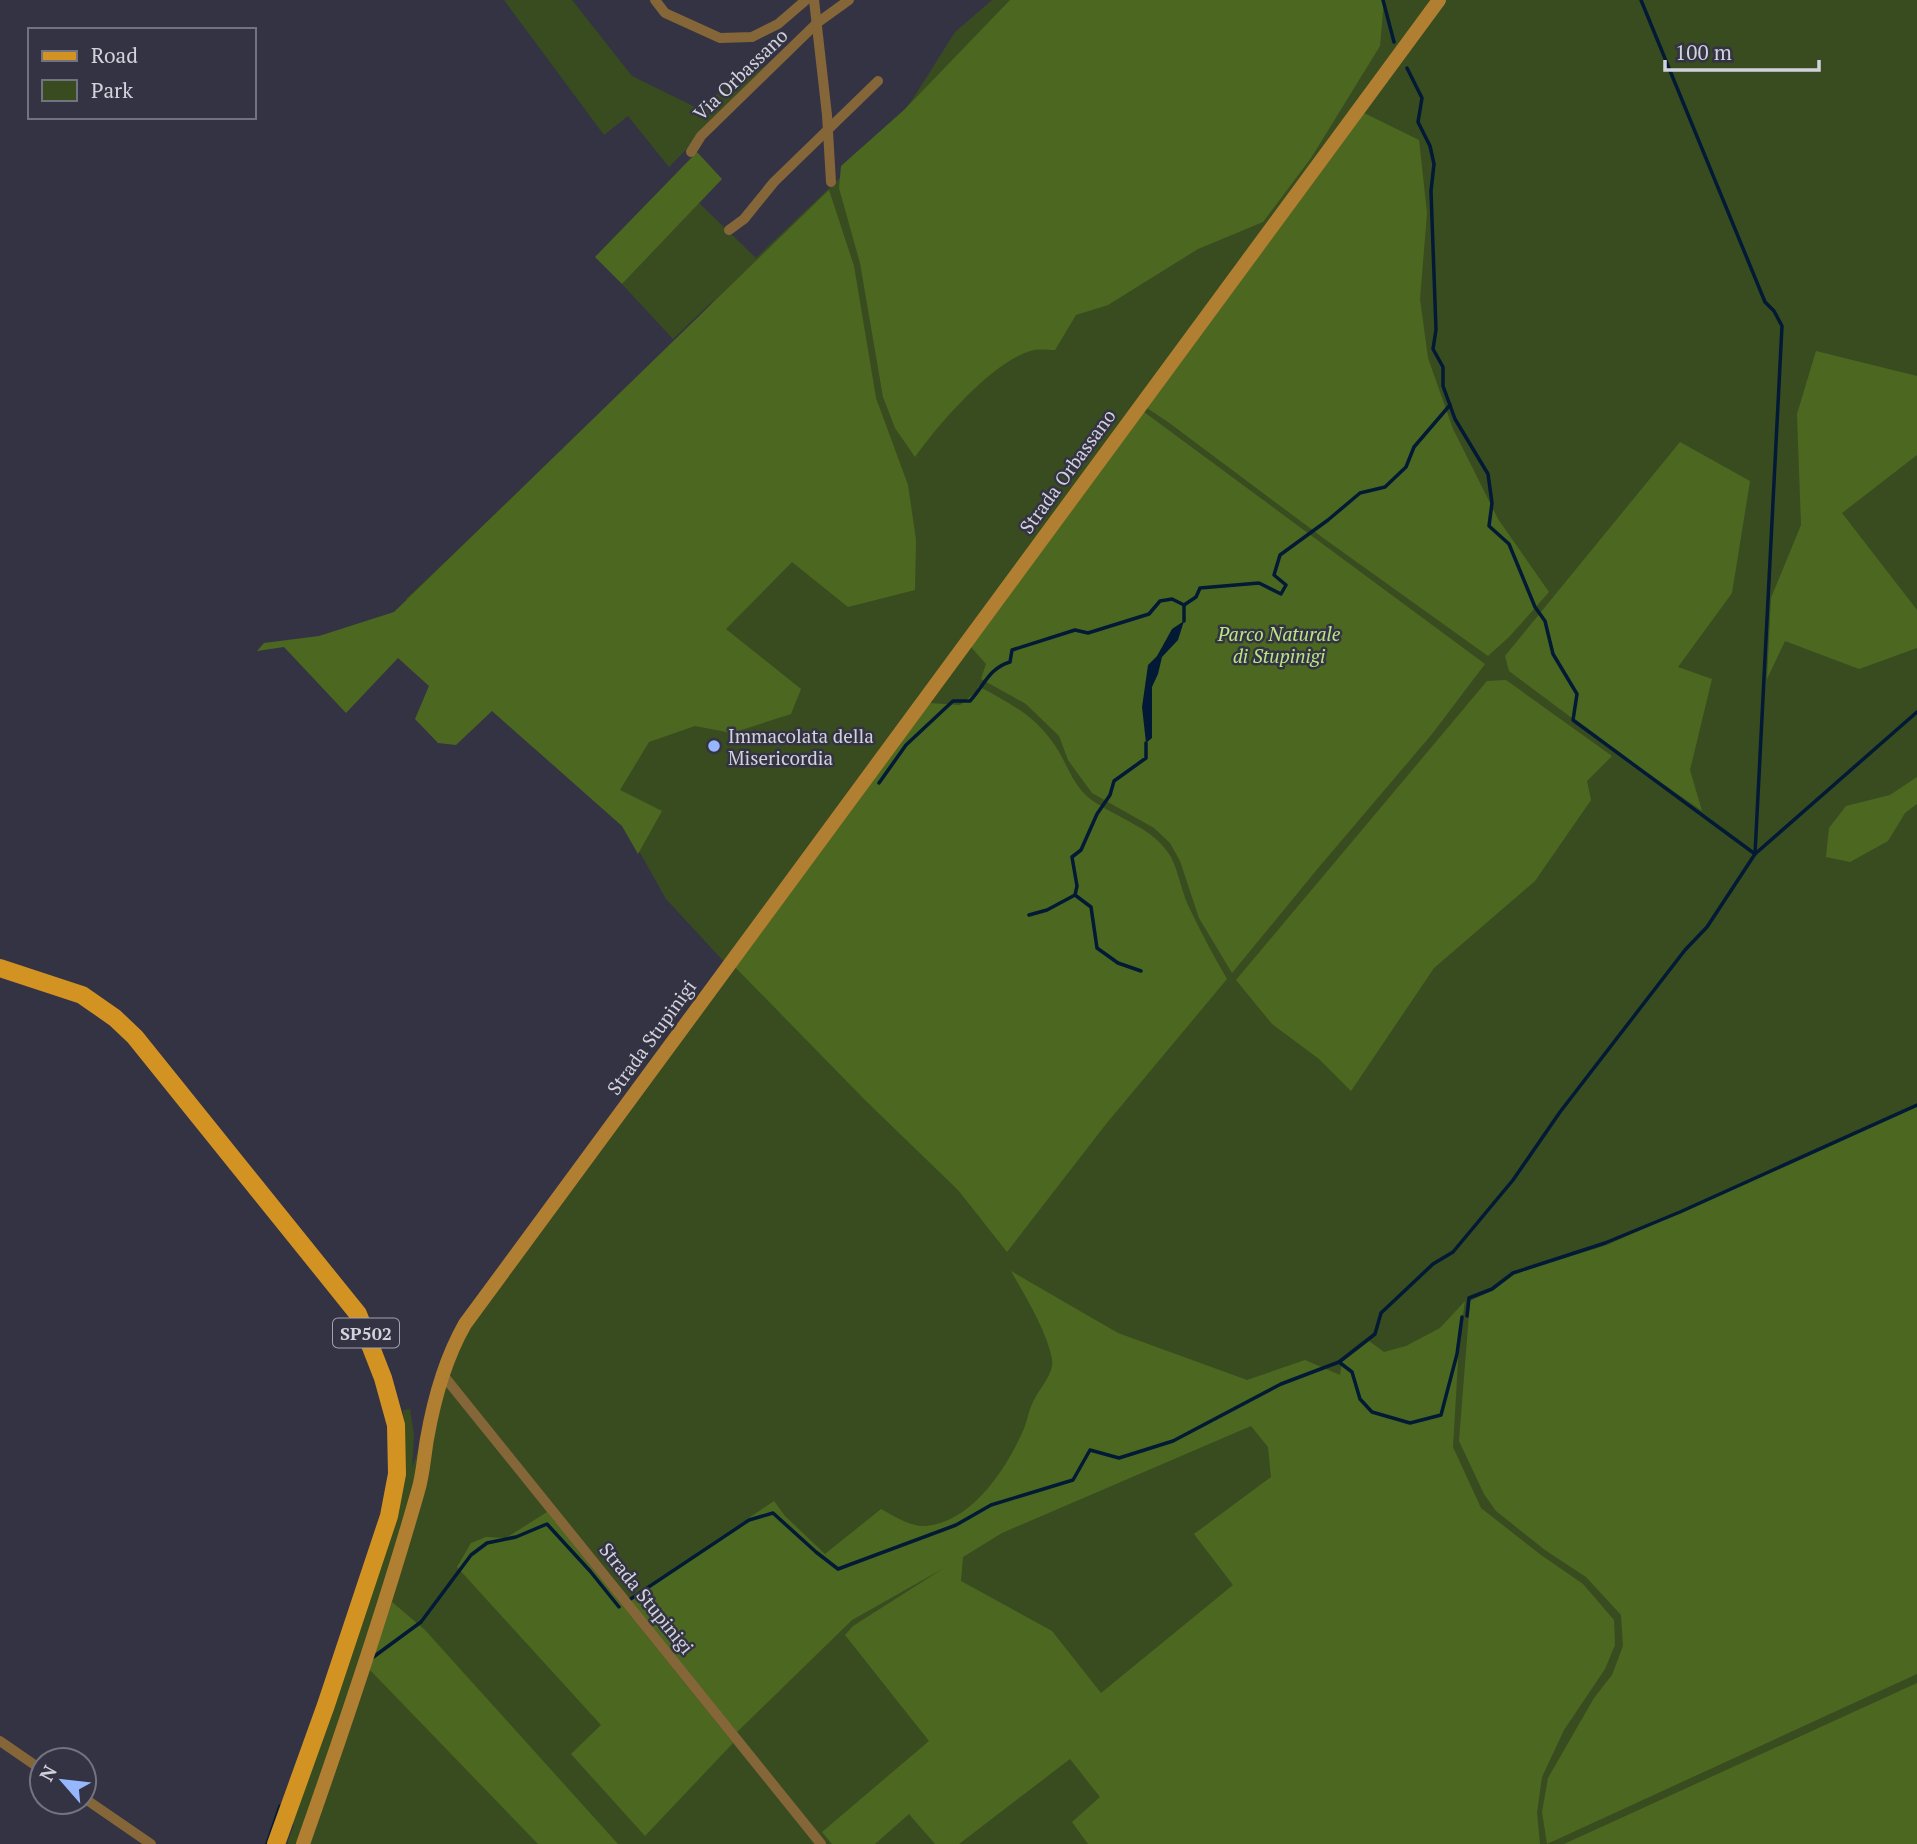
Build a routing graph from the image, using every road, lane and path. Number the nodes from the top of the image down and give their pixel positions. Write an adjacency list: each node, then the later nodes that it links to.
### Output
1 (655, 0): 2 (street)
2 (806, 0)
3 (814, 0): 6 (street, Via Orbassano)
4 (849, 0): 6 (street)
5 (1439, 0): 12 (main road, Strada Orbassano)
6 (817, 23): 8 (street, Via Orbassano); 9 (street, Via Orbassano)
7 (878, 81): 8 (street)
8 (828, 132): 10 (street, Via Orbassano); 11 (street)
9 (691, 152)
10 (831, 182)
11 (729, 230)
12 (728, 965): 14 (main road, Strada Stupinigi)
13 (0, 968): 18 (main road, SP502)
14 (443, 1375): 20 (main road, Strada Stupinigi); 21 (street, Strada Stupinigi)
15 (0, 1741): 16 (street)
16 (28, 1760)
17 (98, 1808): 19 (street)
18 (278, 1843)
19 (151, 1844)
20 (303, 1844)
21 (821, 1844)

